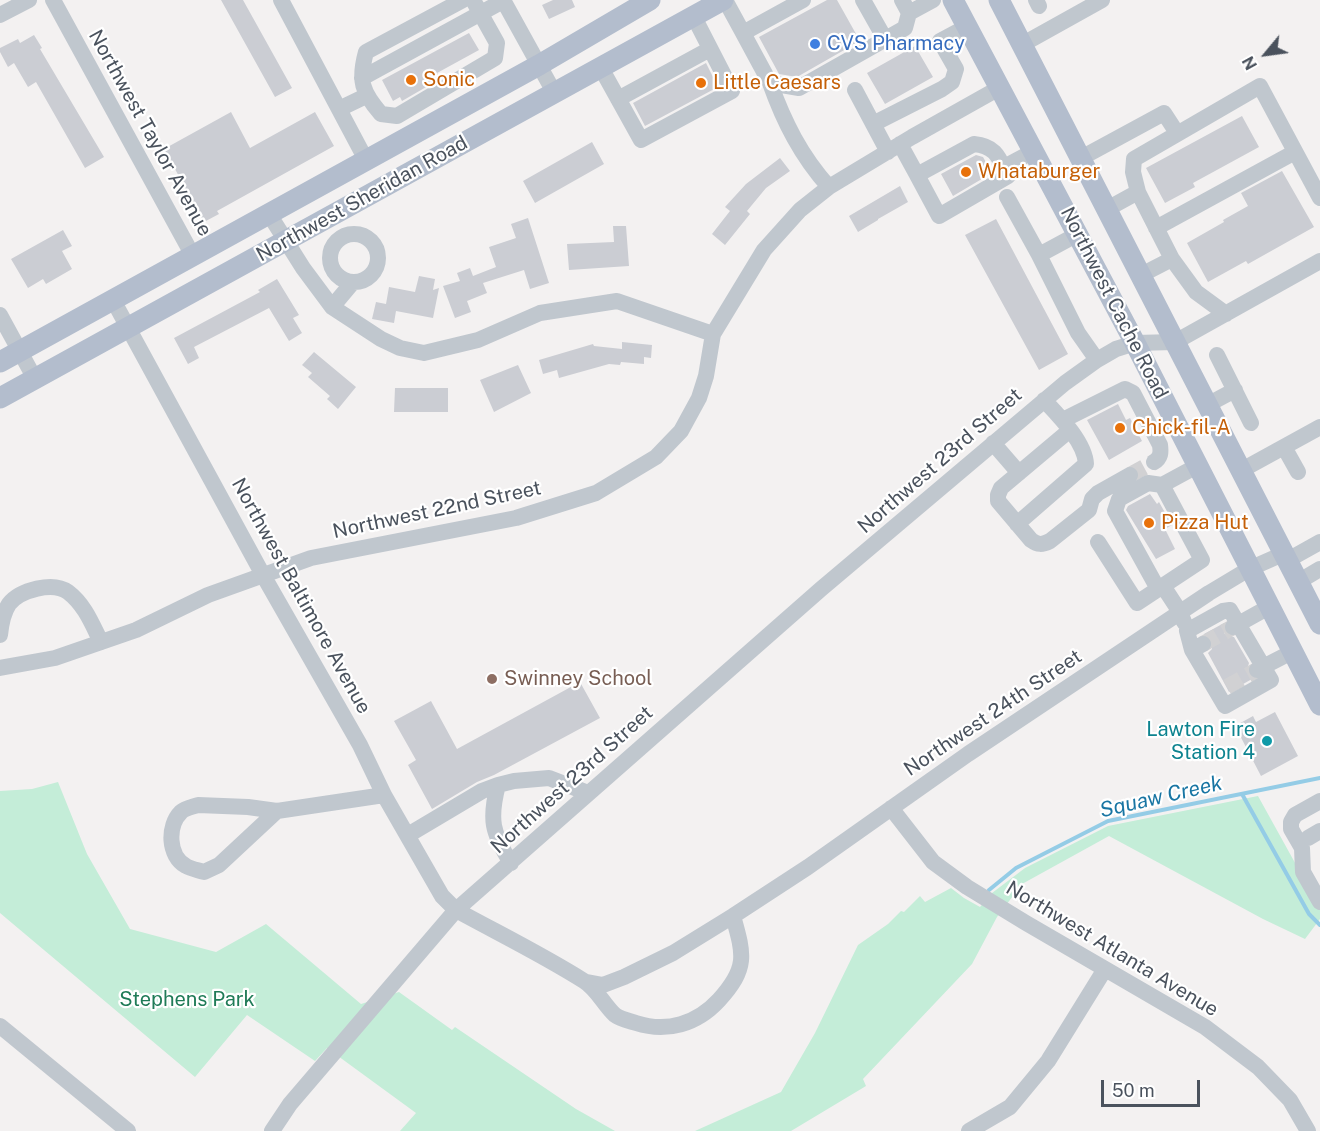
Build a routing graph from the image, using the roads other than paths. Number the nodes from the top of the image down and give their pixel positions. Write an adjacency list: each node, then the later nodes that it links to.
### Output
1 (29, 0): 16 (street)
2 (53, 0): 52 (street, Northwest Taylor Avenue)
3 (280, 0): 32 (street)
4 (463, 0): 25 (street)
5 (650, 0): 23 (main road, Northwest Sheridan Road)
6 (724, 0): 17 (main road, Northwest Sheridan Road); 19 (street)
7 (803, 0): 19 (street)
8 (863, 0): 20 (street)
9 (933, 0): 14 (street)
10 (953, 0): 18 (main road, Northwest Cache Road)
11 (999, 0): 21 (main road, Northwest Cache Road)
12 (1102, 0): 21 (street)
13 (503, 1): 15 (street); 23 (street)
14 (906, 6): 20 (street)
15 (477, 7): 25 (street); 30 (street)
16 (0, 15)
17 (694, 16): 22 (street); 24 (main road, Northwest Sheridan Road)
18 (968, 26): 27 (main road, Northwest Cache Road); 33 (street)
19 (743, 33): 26 (street)
20 (885, 39): 26 (street)
21 (1023, 44): 38 (main road, Northwest Cache Road)
22 (710, 49): 31 (street); 31 (street)
23 (539, 65): 29 (street); 39 (main road, Northwest Sheridan Road)
24 (601, 68): 29 (main road, Northwest Sheridan Road); 31 (street)
25 (362, 78): 30 (street)
26 (770, 83): 42 (street)
27 (1001, 87): 35 (street, Northwest 22nd Street); 36 (main road, Northwest Cache Road)
28 (855, 90): 33 (street)
29 (555, 94): 50 (main road, Northwest Sheridan Road)
30 (366, 96): 32 (street)
31 (618, 99)
32 (339, 109): 39 (street)
33 (873, 124): 35 (street)
34 (1177, 133): 37 (street); 38 (street); 43 (street)
35 (894, 148): 40 (street); 42 (street, Northwest 22nd Street)
36 (1034, 151): 41 (street); 49 (main road, Northwest Cache Road)
37 (1295, 152): 45 (street); 48 (street)
38 (1081, 158): 46 (main road, Northwest Cache Road)
39 (366, 160): 47 (main road, Northwest Sheridan Road)
40 (922, 172): 41 (street); 41 (street)
41 (1002, 174)
42 (830, 187): 62 (street, Northwest 22nd Street)
43 (1138, 192): 46 (street); 48 (street)
44 (1007, 197): 51 (street)
45 (1320, 198)
46 (1107, 209): 55 (main road, Northwest Cache Road)
47 (269, 214): 50 (street); 52 (main road, Northwest Sheridan Road)
48 (1156, 228): 53 (street)
49 (1078, 234): 51 (street); 64 (main road, Northwest Cache Road)
50 (286, 241): 58 (street); 61 (main road, Northwest Sheridan Road)
51 (1039, 255): 67 (street)
52 (193, 256): 57 (main road, Northwest Sheridan Road)
53 (1172, 259): 55 (street); 59 (street)
54 (1320, 261): 59 (street)
55 (1141, 276): 63 (main road, Northwest Cache Road)
56 (353, 282): 58 (street)
57 (113, 300): 61 (street, Northwest Baltimore Avenue); 65 (main road, Northwest Sheridan Road)
58 (332, 307): 62 (street)
59 (1226, 314): 63 (street)
60 (0, 315): 65 (street)
61 (129, 327): 69 (main road, Northwest Sheridan Road); 92 (street, Northwest Baltimore Avenue)
62 (713, 334): 92 (street, Northwest 22nd Street)
63 (1175, 342): 64 (street); 73 (main road, Northwest Cache Road)
64 (1135, 343): 67 (street, Northwest 23rd Street); 80 (main road, Northwest Cache Road)
65 (20, 351): 68 (main road, Northwest Sheridan Road); 69 (street)
66 (1217, 355): 70 (street)
67 (1097, 360): 72 (street, Northwest 23rd Street)
68 (0, 362)
69 (35, 379): 71 (main road, Northwest Sheridan Road)
70 (1235, 390): 73 (street); 74 (street)
71 (0, 398)
72 (1044, 400): 75 (street); 77 (street, Northwest 23rd Street)
73 (1207, 405): 81 (main road, Northwest Cache Road)
74 (1251, 423)
75 (1066, 425): 79 (street); 82 (street); 86 (street)
76 (1320, 427): 78 (street)
77 (993, 443): 82 (street); 109 (street, Northwest 23rd Street)
78 (1284, 447): 81 (street); 83 (street)
79 (1154, 462)
80 (1197, 466): 85 (street); 90 (main road, Northwest Cache Road)
81 (1240, 471): 89 (main road, Northwest Cache Road)
82 (1019, 472): 86 (street)
83 (1298, 472)
84 (1130, 476): 86 (street)
85 (1162, 485): 94 (street); 94 (street)
86 (1017, 524)
87 (1098, 542): 94 (street)
88 (1320, 542): 89 (street, Northwest 24th Street)
89 (1284, 557): 90 (street, Northwest 24th Street); 93 (main road, Northwest Cache Road)
90 (1249, 569): 95 (street, Northwest 24th Street); 96 (main road, Northwest Cache Road)
91 (1320, 569): 93 (street)
92 (263, 575): 103 (street, Northwest 22nd Street); 110 (street, Northwest Baltimore Avenue)
93 (1298, 582): 99 (main road, Northwest Cache Road)
94 (1160, 587): 98 (street)
95 (1209, 593): 97 (street); 98 (street, Northwest 24th Street)
96 (1269, 607): 100 (street); 104 (main road, Northwest Cache Road)
97 (1222, 611): 100 (street); 101 (street)
98 (1180, 612): 101 (street); 112 (street, Northwest 24th Street)
99 (1319, 620)
100 (1236, 625): 106 (street)
101 (1187, 631): 106 (street)
102 (0, 635): 103 (street)
103 (101, 642): 105 (street, Northwest 22nd Street)
104 (1292, 652): 106 (street); 107 (main road, Northwest Cache Road)
105 (0, 668)
106 (1261, 669)
107 (1320, 705)
108 (498, 785): 109 (street); 114 (street); 115 (street)
109 (588, 793): 115 (street, Northwest 23rd Street)
110 (384, 795): 113 (street); 114 (street, Northwest Baltimore Avenue)
111 (1320, 801): 116 (street)
112 (891, 808): 118 (street, Northwest 24th Street); 119 (street, Northwest Atlanta Avenue)
113 (277, 811): 113 (street)
114 (408, 835): 117 (street, Northwest Baltimore Avenue)
115 (511, 863): 117 (street, Northwest 23rd Street)
116 (1320, 902)
117 (456, 910): 120 (street); 123 (street, Northwest 23rd Street)
118 (733, 916): 120 (street, Northwest 24th Street); 120 (street)
119 (1105, 969): 124 (street); 125 (street, Northwest Atlanta Avenue)
120 (587, 982)
121 (0, 1026): 122 (street)
122 (129, 1131)
123 (272, 1131)
124 (969, 1131)
125 (1308, 1131)

